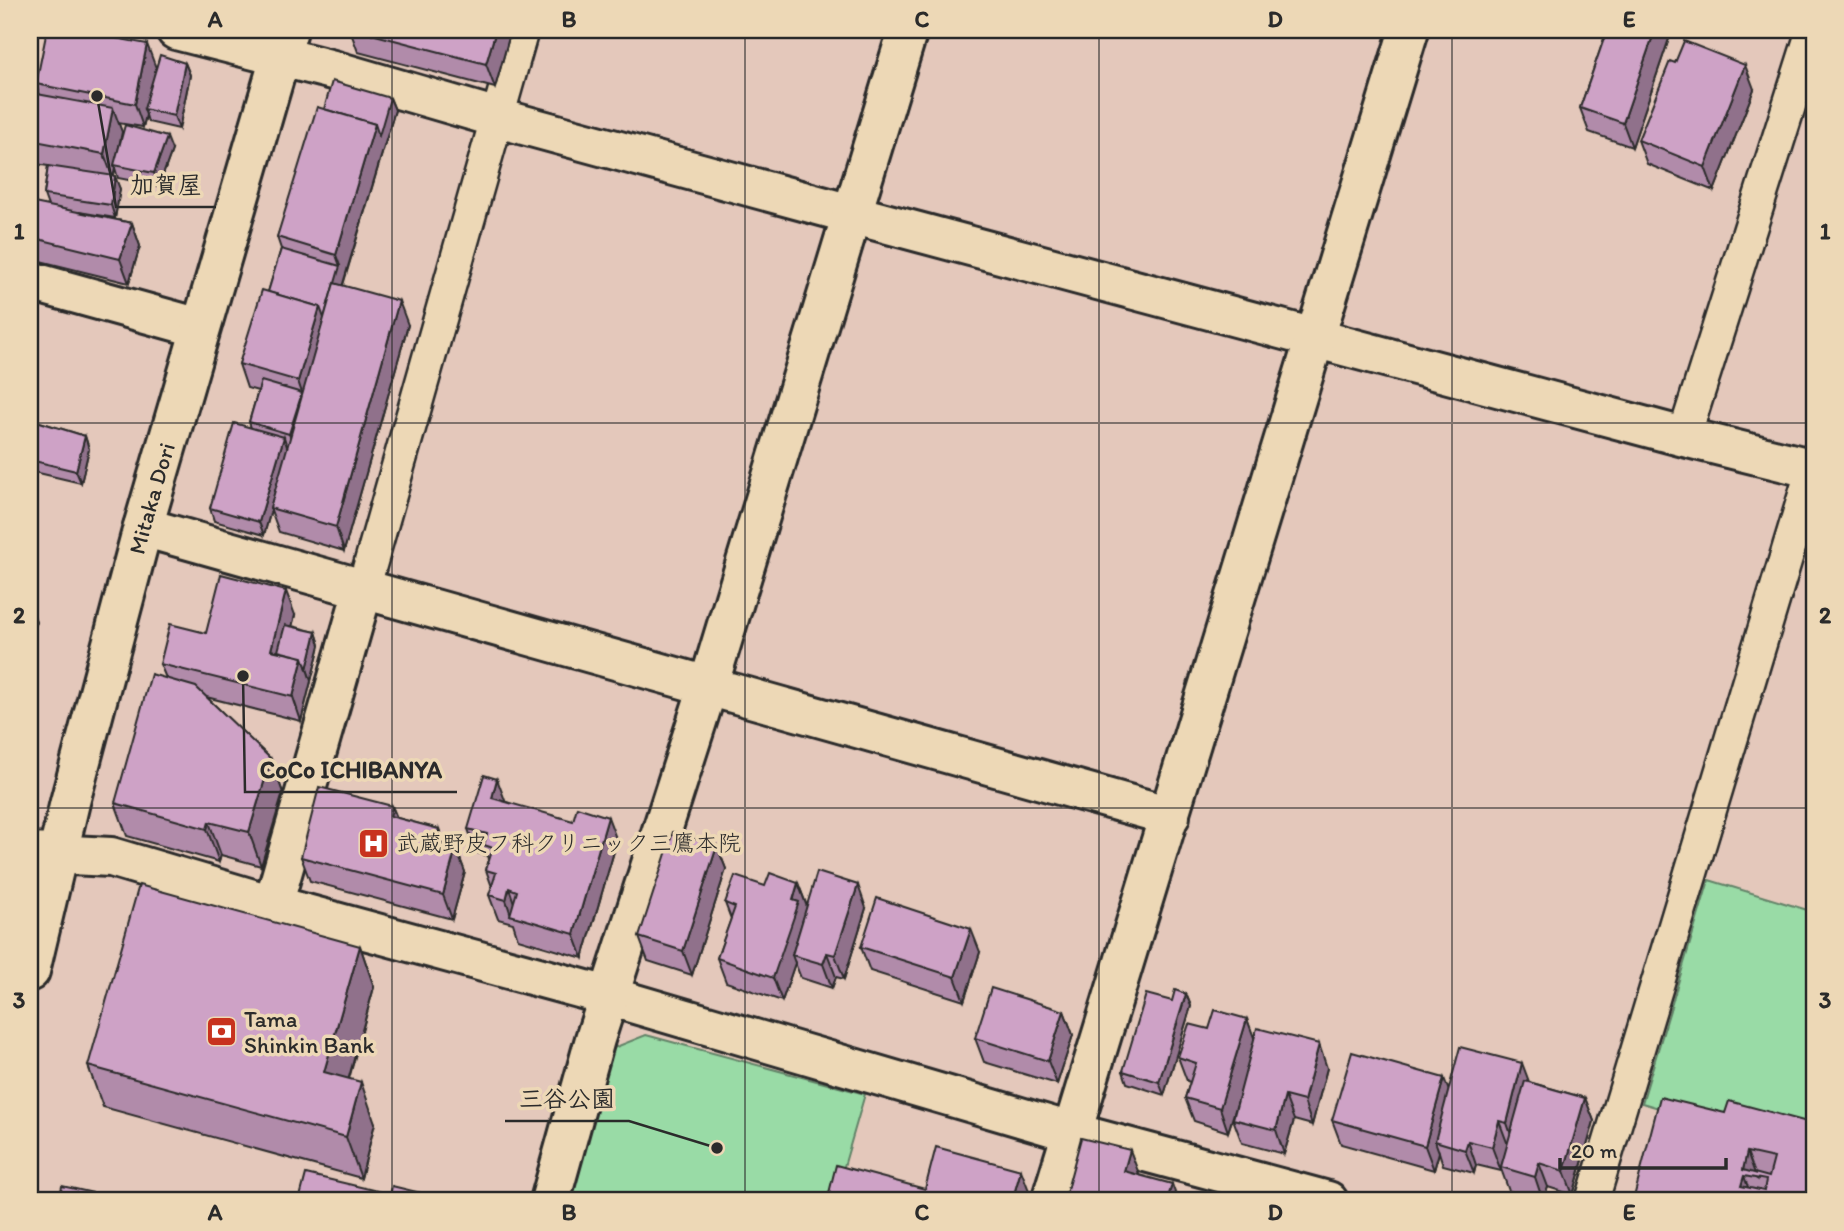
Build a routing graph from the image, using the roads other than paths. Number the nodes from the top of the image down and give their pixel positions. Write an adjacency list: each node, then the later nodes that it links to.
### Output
1 (176, 30): 6 (street)
2 (522, 30): 7 (lane)
3 (908, 30): 8 (street)
4 (1409, 30): 11 (street)
5 (1813, 30): 12 (lane)
6 (284, 43): 7 (street); 10 (street, Mitaka Dori)
7 (498, 118): 8 (street); 15 (lane)
8 (851, 214): 11 (street); 16 (street)
9 (30, 281): 10 (street)
10 (200, 328): 14 (street, Mitaka Dori)
11 (1315, 338): 12 (street); 17 (street)
12 (1684, 436): 13 (street)
13 (1813, 469): 26 (lane)
14 (143, 527): 15 (street); 18 (street, Mitaka Dori)
15 (363, 590): 16 (street); 19 (street)
16 (708, 687): 17 (street); 21 (street)
17 (1170, 817): 22 (street)
18 (44, 853): 19 (street); 20 (street, Mitaka Dori)
19 (273, 905): 21 (street)
20 (30, 971)
21 (608, 996): 22 (street); 23 (street)
22 (1071, 1132): 24 (street); 25 (street)
23 (550, 1201)
24 (1051, 1201)
25 (1328, 1201)
26 (1592, 1201)

